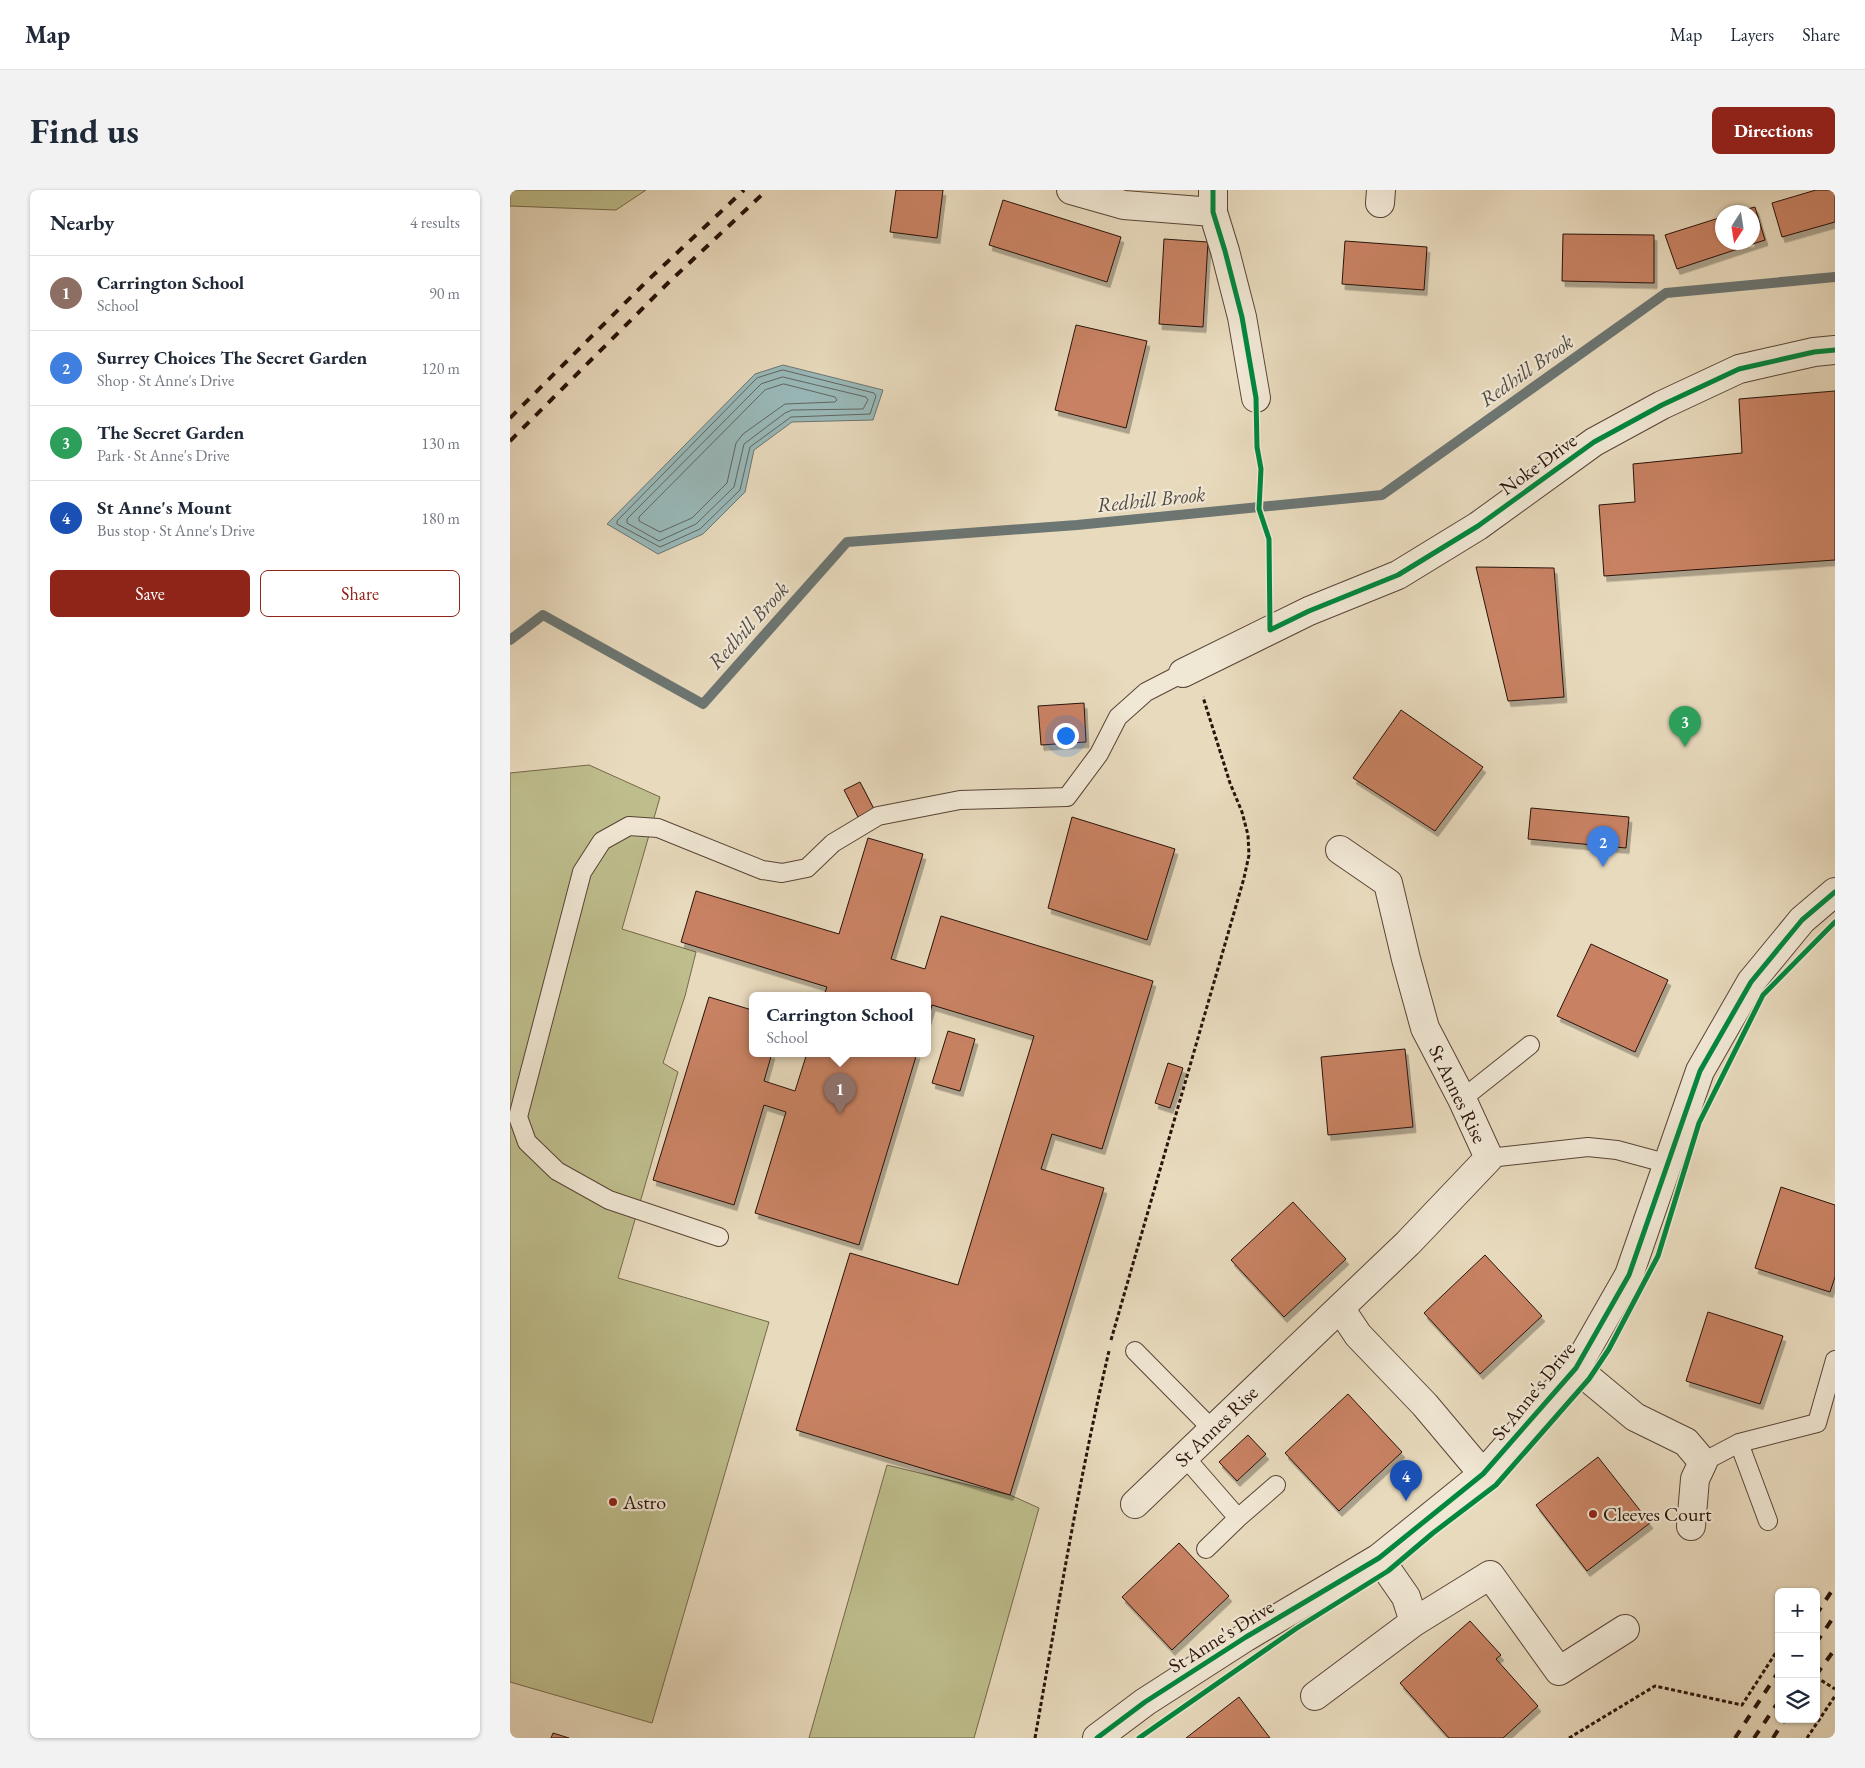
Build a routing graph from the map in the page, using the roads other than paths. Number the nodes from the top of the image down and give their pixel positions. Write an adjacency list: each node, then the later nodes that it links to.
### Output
1 (1071, 190): 2 (street)
2 (1213, 201): 4 (street)
3 (1835, 350): 5 (street, Noke Drive)
4 (1256, 398)
5 (1183, 673): 12 (lane)
6 (1340, 850): 9 (street, St Annes Rise)
7 (1835, 892): 11 (street, St Anne's Drive)
8 (1530, 1045): 9 (lane)
9 (1462, 1099): 10 (street, St Annes Rise)
10 (1489, 1158): 11 (lane); 13 (street, St Annes Rise)
11 (1669, 1164): 16 (street, St Anne's Drive)
12 (719, 1237)
13 (1340, 1308): 17 (street, St Annes Rise); 21 (street)
14 (1135, 1351): 17 (lane)
15 (1835, 1360): 18 (lane)
16 (1576, 1368): 20 (street); 21 (street, St Anne's Drive)
17 (1212, 1429): 19 (street, St Annes Rise)
18 (1739, 1443): 20 (lane); 25 (lane)
19 (1184, 1456): 23 (street, St Annes Rise); 24 (lane)
20 (1703, 1462): 26 (street)
21 (1483, 1474): 28 (street, St Anne's Drive)
22 (1276, 1485): 24 (lane)
23 (1135, 1504)
24 (1238, 1518): 27 (lane)
25 (1768, 1521)
26 (1691, 1526)
27 (1206, 1549)
28 (1379, 1558): 29 (street); 32 (street, St Anne's Drive)
29 (1414, 1622): 30 (street); 31 (street)
30 (1624, 1629)
31 (1315, 1696)
32 (1097, 1738)

